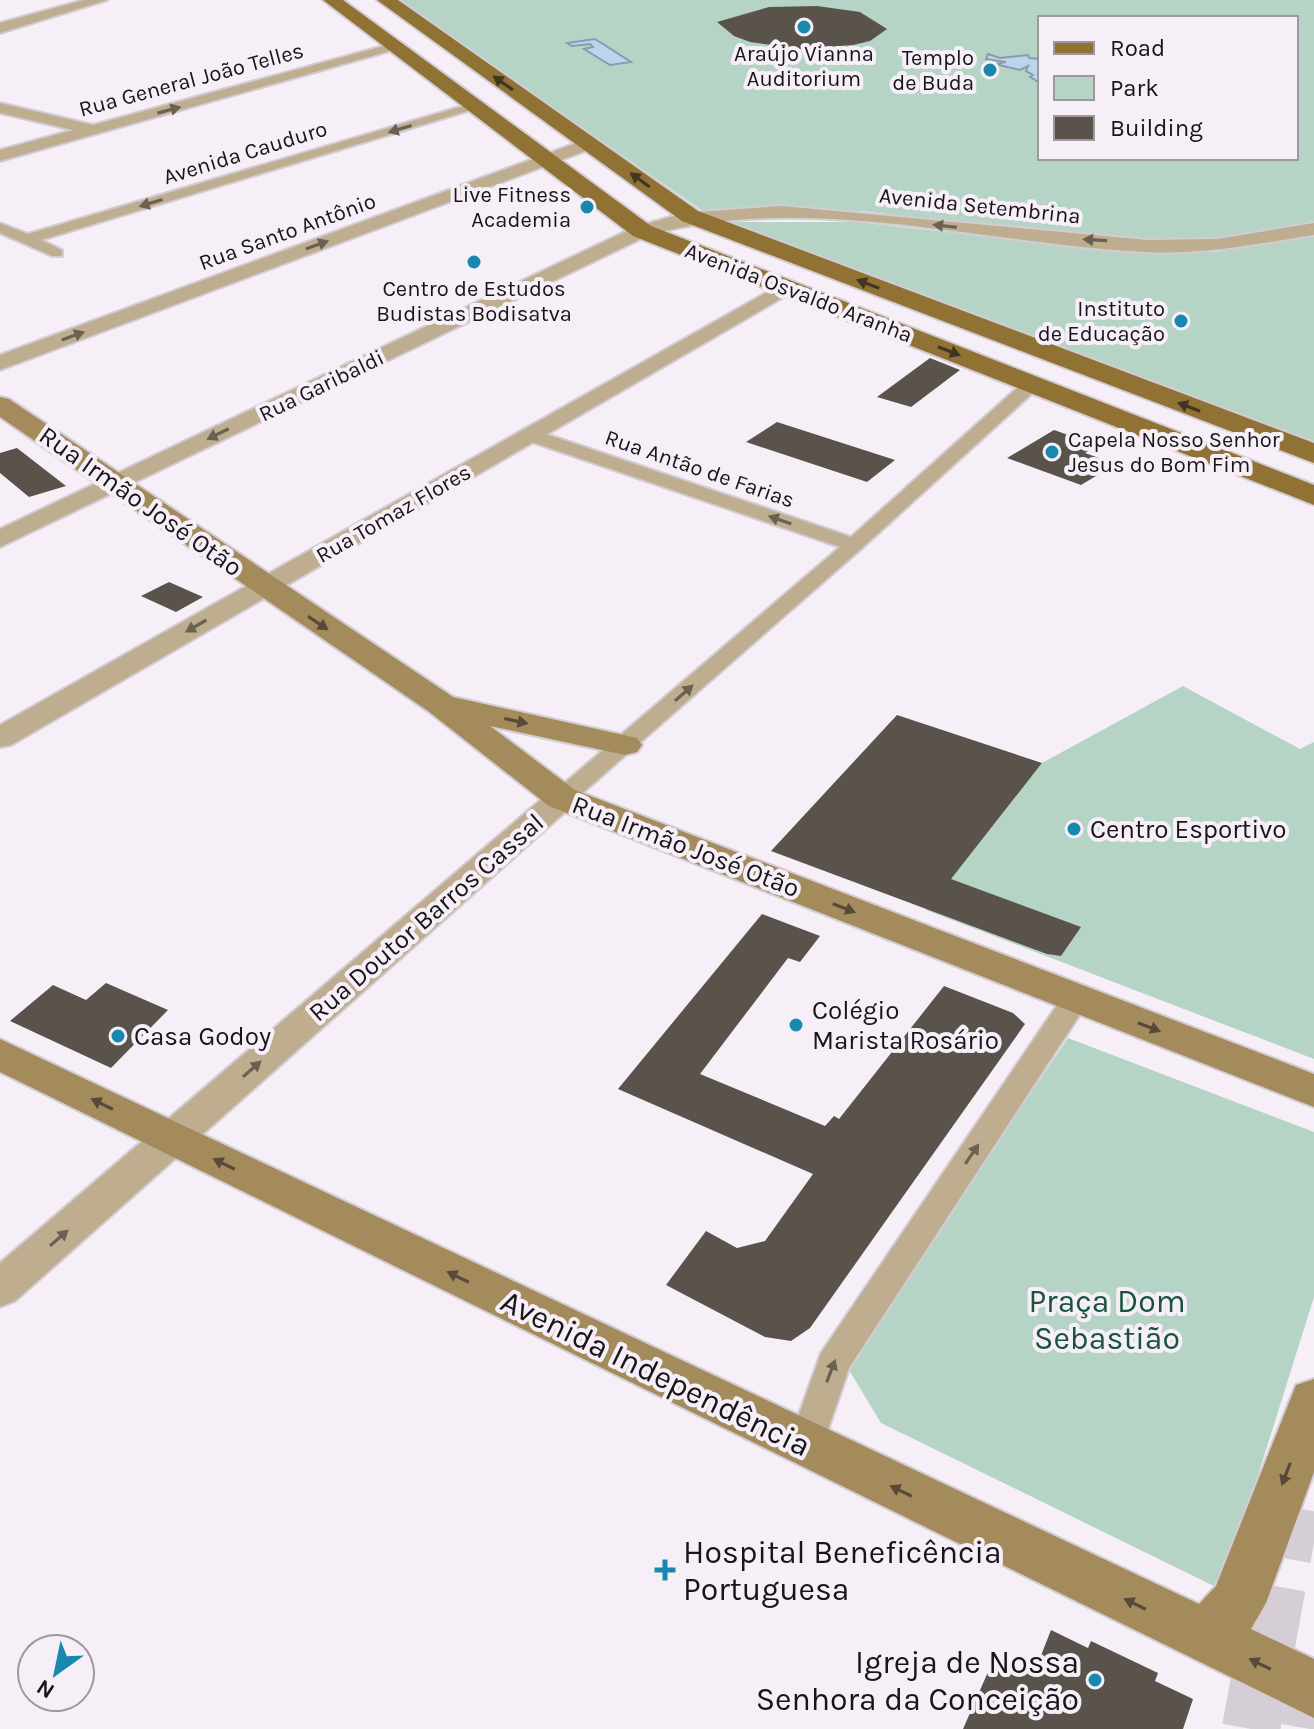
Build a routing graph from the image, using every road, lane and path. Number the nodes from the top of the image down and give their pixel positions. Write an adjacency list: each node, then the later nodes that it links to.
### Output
1 (100, 0): 4 (street)
2 (332, 0): 5 (main road, Avenida Osvaldo Aranha)
3 (386, 0): 9 (main road, Avenida Osvaldo Aranha, one-way to 3)
4 (0, 28)
5 (396, 47): 6 (main road, Avenida Osvaldo Aranha); 8 (street, Rua General João Telles, one-way to 5)
6 (475, 107): 11 (main road, Avenida Osvaldo Aranha); 16 (street, Avenida Cauduro, one-way to 16)
7 (0, 108): 8 (street)
8 (93, 131): 10 (street, Rua General João Telles)
9 (590, 143): 11 (street, Rua Santo Antônio); 12 (main road, Avenida Osvaldo Aranha, one-way to 9)
10 (0, 156)
11 (546, 160): 15 (main road, Avenida Osvaldo Aranha); 19 (street, Rua Santo Antônio, one-way to 11)
12 (690, 216): 14 (street, Avenida Setembrina, one-way to 12); 15 (street, Avenida Setembrina); 23 (main road, Avenida Osvaldo Aranha, one-way to 12)
13 (0, 227): 16 (street)
14 (1314, 229)
15 (642, 231): 18 (main road, Avenida Osvaldo Aranha); 24 (street, Rua Garibaldi, one-way to 24)
16 (28, 239): 17 (street)
17 (57, 253)
18 (787, 287): 20 (main road, Avenida Osvaldo Aranha, one-way to 20); 22 (street, Rua Tomaz Flores)
19 (0, 363)
20 (1032, 384): 25 (main road, Avenida Osvaldo Aranha); 27 (street, Rua Doutor Barros Cassal)
21 (0, 405): 24 (main road, Rua Irmão José Otão)
22 (530, 435): 27 (street, Rua Antão de Farias, one-way to 22); 28 (street, Rua Tomaz Flores)
23 (1314, 454)
24 (117, 483): 26 (street, Rua Garibaldi); 28 (main road, Rua Irmão José Otão)
25 (1314, 496)
26 (0, 539)
27 (854, 545): 31 (street, Rua Doutor Barros Cassal, one-way to 27)
28 (263, 587): 29 (main road, Rua Irmão José Otão, one-way to 29); 30 (street, Rua Tomaz Flores, one-way to 30)
29 (440, 704): 31 (main road, one-way to 31); 32 (main road, Rua Irmão José Otão)
30 (0, 738)
31 (625, 745): 32 (street, Rua Doutor Barros Cassal)
32 (562, 798): 33 (main road, Rua Irmão José Otão, one-way to 33); 36 (street, Rua Doutor Barros Cassal, one-way to 32)
33 (1076, 999): 35 (main road, Rua Irmão José Otão, one-way to 35); 39 (street, one-way to 33)
34 (0, 1054): 36 (main road, Avenida Independência, one-way to 34)
35 (1314, 1091)
36 (172, 1139): 37 (street, Rua Doutor Barros Cassal, one-way to 36); 39 (main road, Avenida Independência, one-way to 36)
37 (0, 1289)
38 (1314, 1401): 40 (main road, one-way to 40)
39 (806, 1445): 40 (main road, Avenida Independência, one-way to 39)
40 (1206, 1637): 41 (main road, Avenida Independência, one-way to 40)
41 (1314, 1689)

